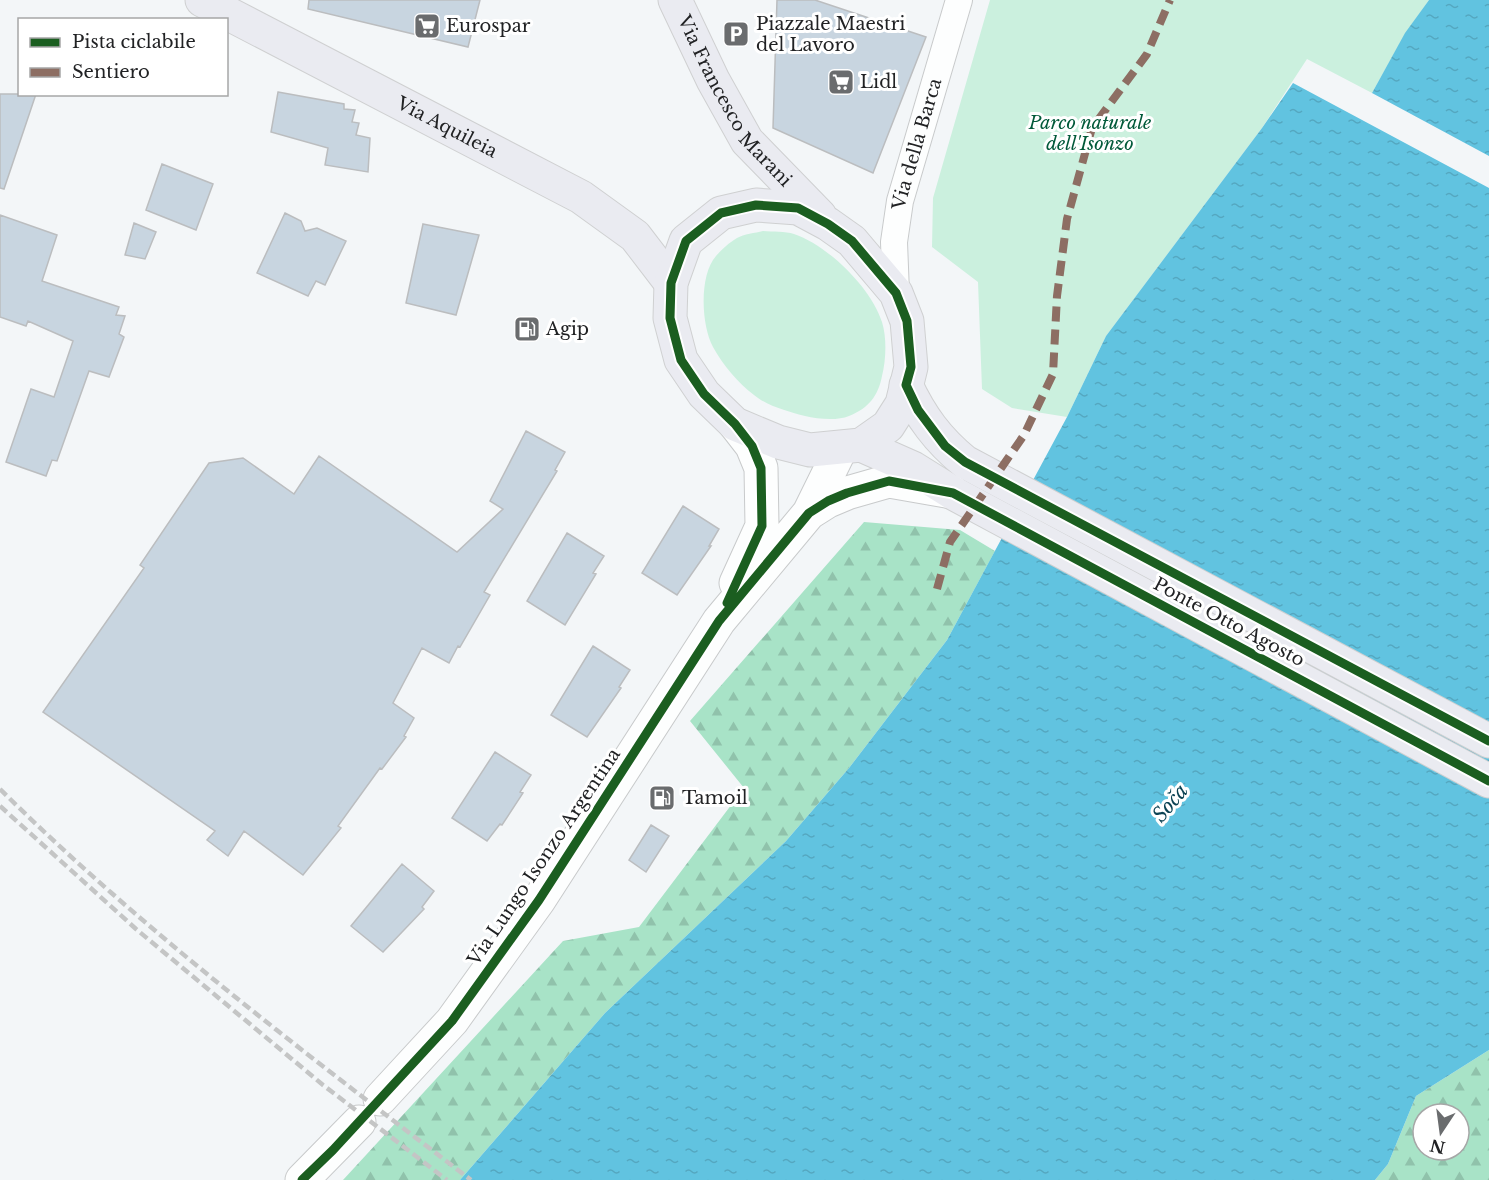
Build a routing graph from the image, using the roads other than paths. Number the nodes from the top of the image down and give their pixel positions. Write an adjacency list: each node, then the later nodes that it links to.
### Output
1 (202, 0): 5 (main road, Via Aquileia)
2 (675, 0): 4 (main road, Via Francesco Marani)
3 (959, 0): 6 (street, Via della Barca)
4 (828, 224): 5 (main road); 6 (main road)
5 (670, 283): 8 (main road)
6 (896, 293): 7 (main road)
7 (906, 385): 9 (main road); 13 (main road, Ponte Otto Agosto)
8 (735, 424): 9 (main road); 12 (main road, Via Lungo Isonzo Argentina)
9 (851, 447): 10 (main road); 11 (main road, Via Lungo Isonzo Argentina)
10 (953, 493): 11 (main road); 14 (main road, Ponte Otto Agosto)
11 (808, 513): 12 (main road, Via Lungo Isonzo Argentina)
12 (719, 621): 15 (main road, Via Lungo Isonzo Argentina)
13 (1489, 741)
14 (1489, 781)
15 (302, 1180)

